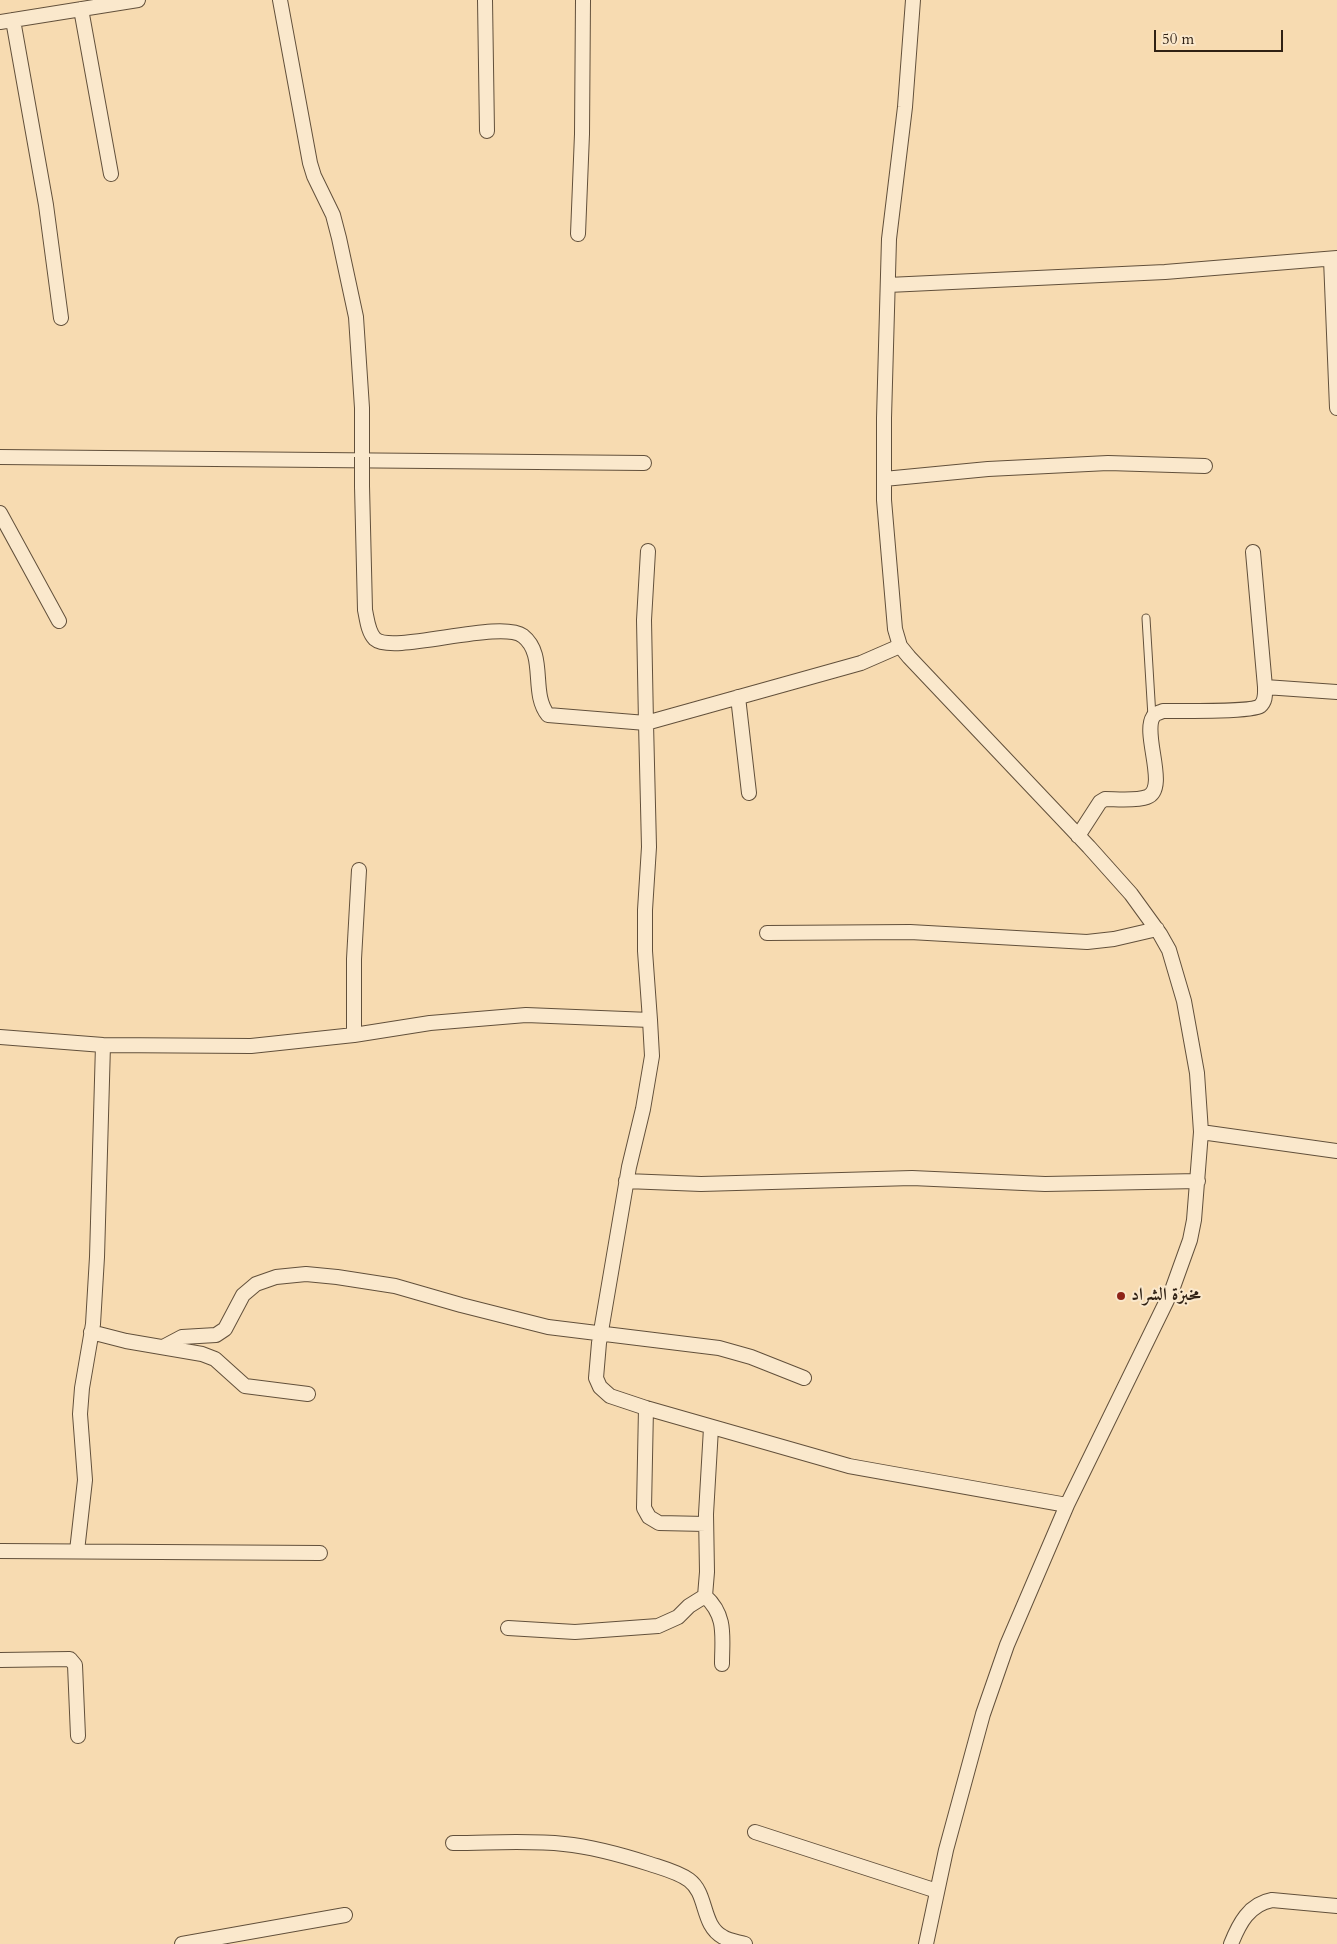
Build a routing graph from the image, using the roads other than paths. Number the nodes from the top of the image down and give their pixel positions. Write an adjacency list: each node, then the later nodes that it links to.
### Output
1 (138, 0): 6 (street)
2 (280, 0): 29 (street, bridge)
3 (485, 0): 8 (street)
4 (583, 0): 10 (street)
5 (913, 0): 12 (street)
6 (73, 7): 7 (street); 9 (street)
7 (6, 21): 13 (street)
8 (487, 131)
9 (111, 174)
10 (578, 234)
11 (1334, 258): 12 (street); 14 (street)
12 (888, 285): 18 (street)
13 (62, 318)
14 (1337, 408)
15 (0, 457): 16 (street)
16 (644, 463)
17 (1205, 466): 18 (street)
18 (884, 479): 24 (street)
19 (0, 513): 23 (street)
20 (648, 551): 29 (street)
21 (1253, 552): 25 (street)
22 (1146, 618): 28 (lane)
23 (59, 621)
24 (900, 646): 27 (street); 31 (street)
25 (1265, 687): 26 (street); 28 (street)
26 (1337, 692)
27 (738, 697): 29 (street); 30 (street)
28 (1152, 718): 31 (street)
29 (646, 722): 35 (street)
30 (749, 792)
31 (1082, 831): 33 (street)
32 (359, 870): 36 (street)
33 (1157, 929): 34 (street); 39 (street)
34 (767, 932)
35 (650, 1020): 36 (street); 41 (street)
36 (354, 1035): 38 (street)
37 (0, 1037): 38 (street)
38 (103, 1045): 43 (street)
39 (1201, 1132): 40 (street); 42 (street)
40 (1337, 1151)
41 (626, 1180): 42 (street); 44 (street)
42 (1198, 1181): 50 (street)
43 (91, 1332): 45 (street); 53 (street)
44 (601, 1332): 45 (street); 46 (street); 48 (street)
45 (165, 1346): 47 (street)
46 (804, 1378)
47 (308, 1394)
48 (646, 1408): 49 (street); 51 (street)
49 (711, 1428): 50 (street); 51 (street)
50 (1067, 1505): 62 (street)
51 (706, 1524): 55 (street)
52 (0, 1551): 53 (street)
53 (77, 1551): 54 (street)
54 (320, 1553)
55 (705, 1596): 56 (street); 58 (street)
56 (508, 1628)
57 (0, 1660): 59 (street)
58 (722, 1664)
59 (78, 1736)
60 (755, 1832): 62 (street)
61 (453, 1843): 66 (street)
62 (937, 1891): 67 (street)
63 (1337, 1906): 68 (street)
64 (345, 1915): 65 (street)
65 (182, 1944)
66 (745, 1944)
67 (926, 1944)
68 (1231, 1944)

